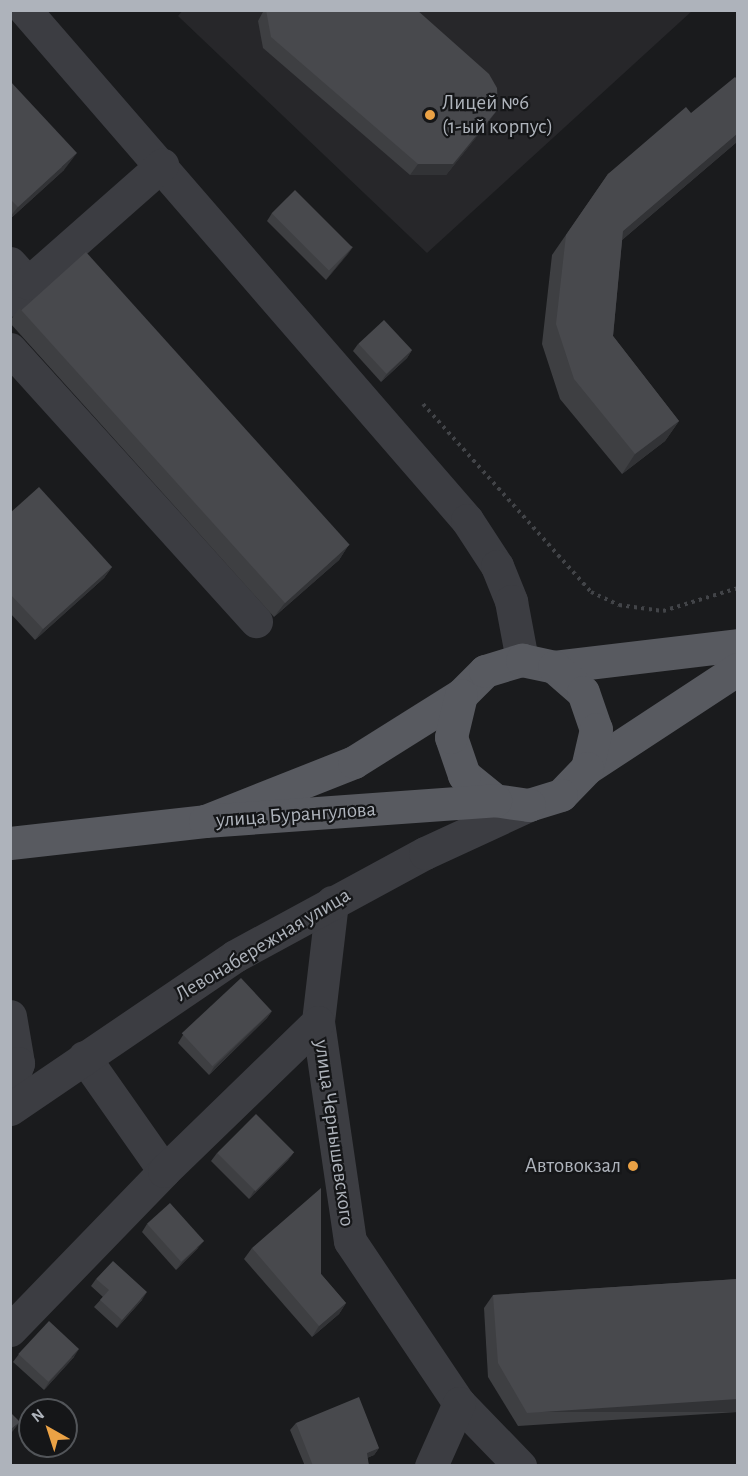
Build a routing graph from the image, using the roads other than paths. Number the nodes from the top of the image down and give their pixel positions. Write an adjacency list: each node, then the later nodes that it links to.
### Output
1 (24, 10): 2 (street)
2 (162, 165): 3 (street); 7 (street)
3 (16, 282)
4 (10, 349): 5 (street)
5 (256, 621)
6 (738, 645): 8 (main road, улица Бурангулова)
7 (522, 660): 8 (main road, улица Бурангулова); 10 (main road, улица Бурангулова)
8 (554, 667): 11 (main road, улица Бурангулова)
9 (738, 669): 11 (main road, улица Бурангулова)
10 (461, 695): 12 (main road, улица Бурангулова); 14 (main road, улица Бурангулова)
11 (587, 768): 13 (main road, улица Бурангулова)
12 (495, 800): 13 (main road, улица Бурангулова); 14 (main road, улица Бурангулова)
13 (529, 806): 16 (street, Левонабережная улица)
14 (205, 821): 15 (main road)
15 (10, 843)
16 (332, 902): 18 (street, улица Чернышевского); 19 (street, Левонабережная улица)
17 (10, 1016): 20 (street)
18 (318, 1022): 22 (street); 24 (street, улица Чернышевского)
19 (84, 1057): 21 (street, Левонабережная улица); 22 (street)
20 (10, 1087)
21 (10, 1109)
22 (164, 1171): 23 (street)
23 (10, 1330)
24 (459, 1403): 25 (street); 26 (street, улица Чернышевского)
25 (430, 1466)
26 (520, 1466)

